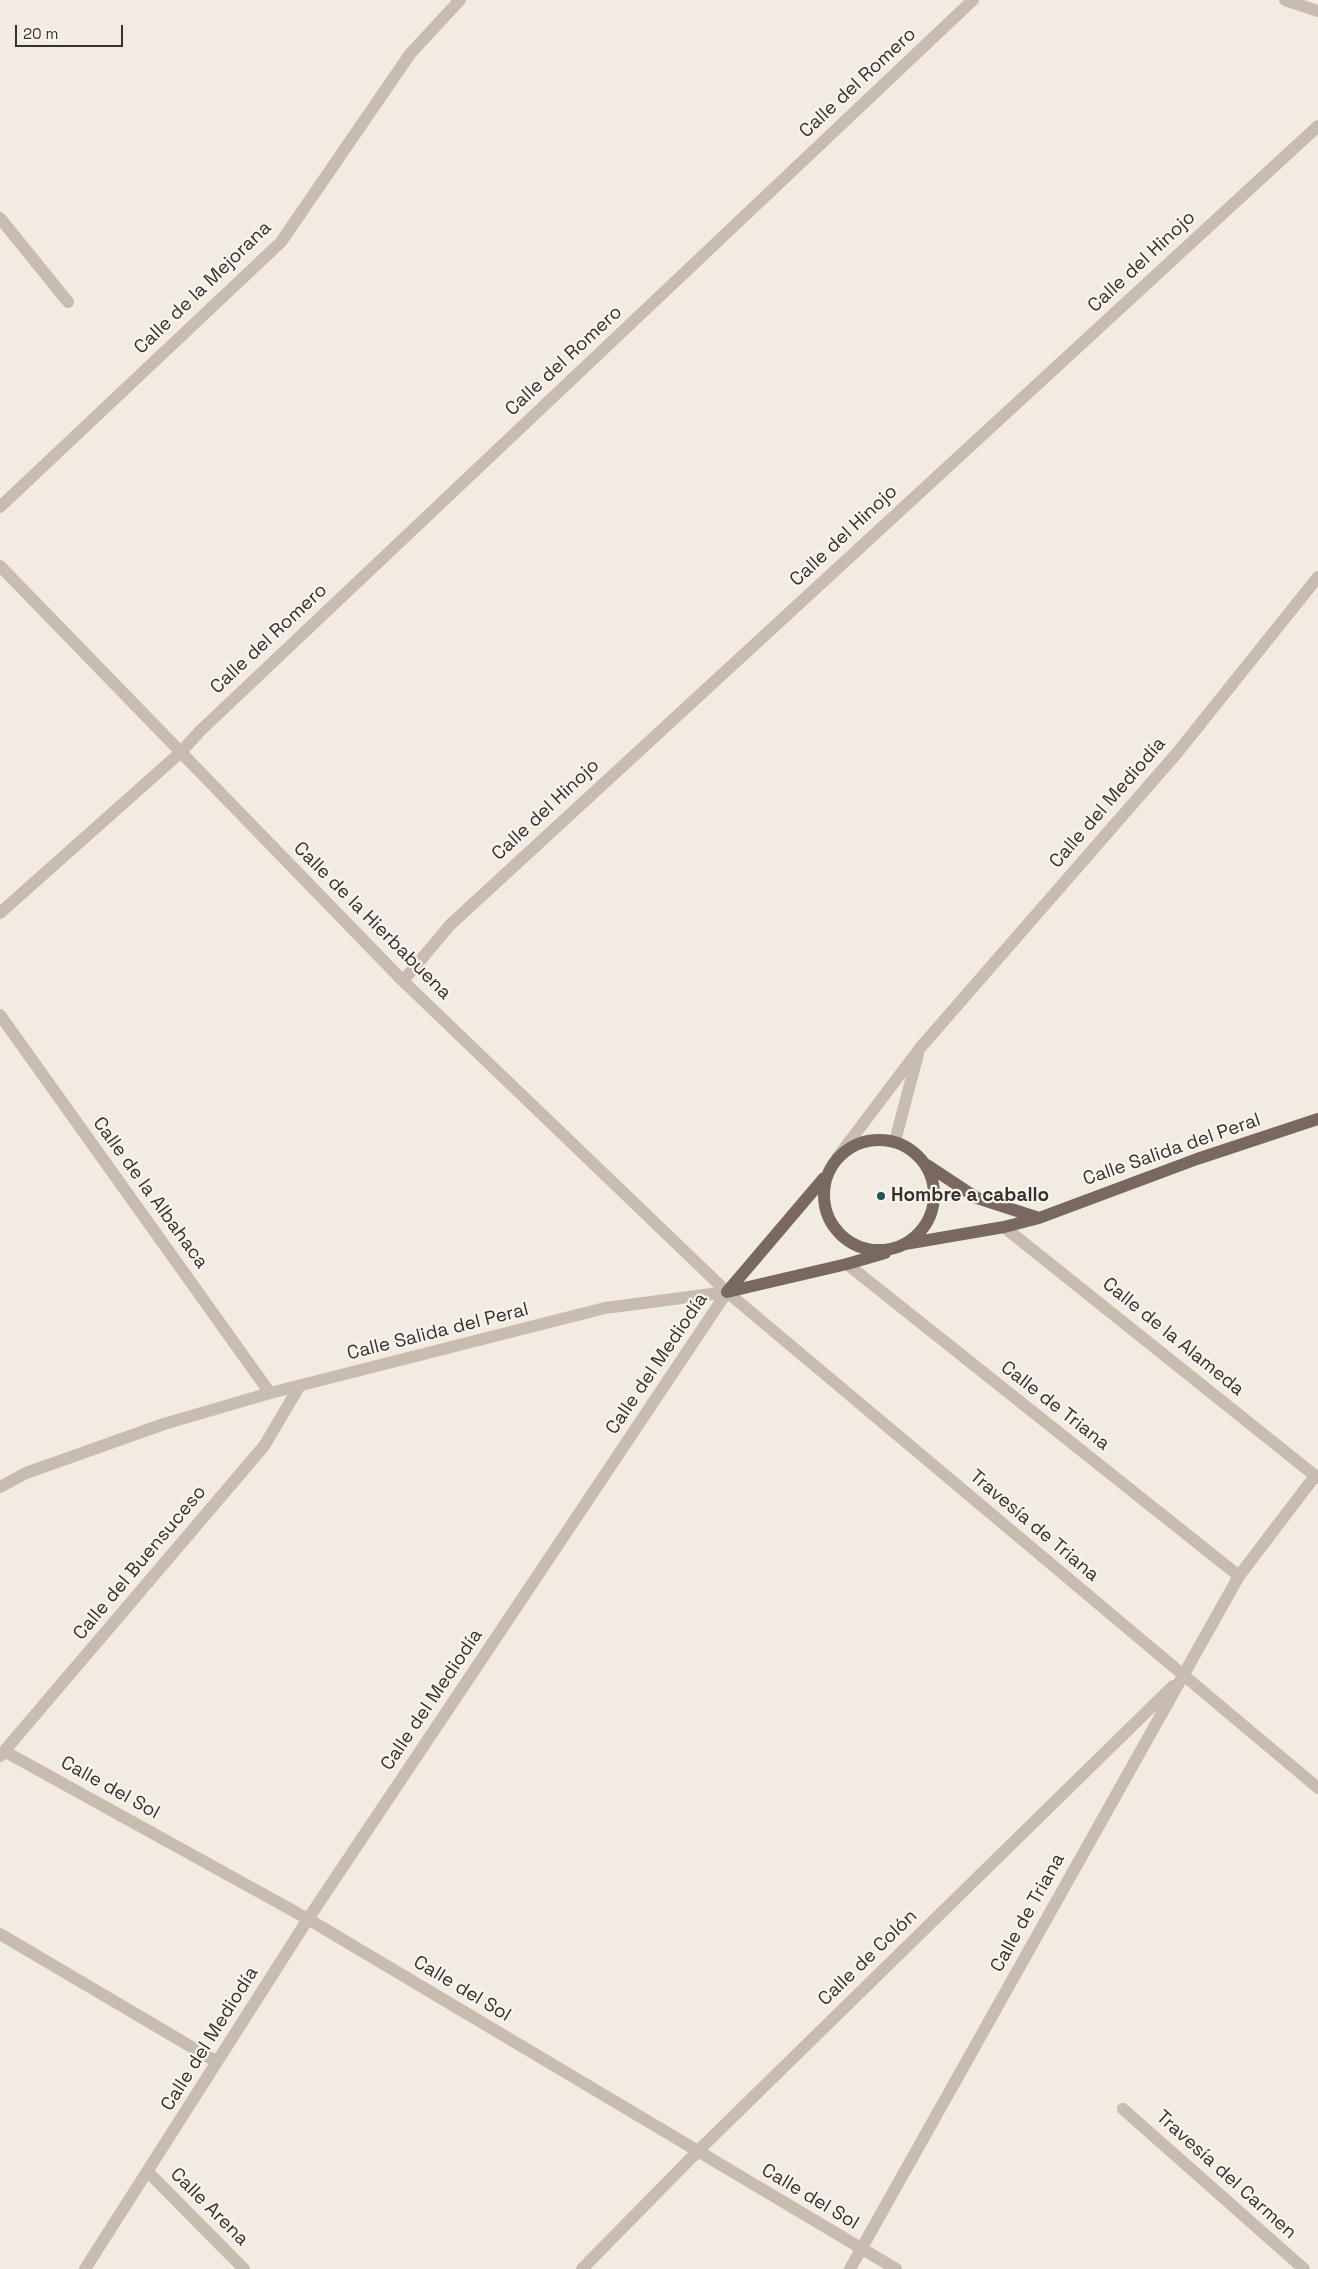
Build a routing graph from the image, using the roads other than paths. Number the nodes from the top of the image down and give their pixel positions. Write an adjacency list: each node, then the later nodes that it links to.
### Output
1 (460, 0): 8 (street, Calle de la Mejorana)
2 (973, 0): 11 (street, Calle del Romero)
3 (1285, 0): 4 (street)
4 (1318, 12)
5 (1318, 126): 13 (street, Calle del Hinojo)
6 (0, 218): 7 (street)
7 (68, 302)
8 (0, 507)
9 (0, 566): 11 (street, Calle de la Hierbabuena)
10 (1318, 577): 15 (street, Calle del Mediodía)
11 (181, 752): 12 (street, Calle del Romero); 13 (street, Calle de la Hierbabuena)
12 (0, 913)
13 (403, 981): 24 (street, Calle de la Hierbabuena)
14 (0, 1015): 26 (street, Calle de la Albahaca)
15 (920, 1048): 17 (street, Calle del Mediodía); 18 (street, Calle del Mediodía)
16 (1318, 1120): 20 (main road, Calle Salida del Peral)
17 (895, 1141): 18 (main road); 19 (main road)
18 (834, 1163): 22 (main road); 24 (main road, Calle del Mediodía)
19 (927, 1164): 20 (main road); 22 (main road)
20 (1039, 1218): 21 (main road, Calle Salida del Peral)
21 (1004, 1227): 22 (main road, Calle Salida del Peral); 27 (street, Calle de la Alameda)
22 (900, 1247): 23 (main road, Calle Salida del Peral)
23 (848, 1264): 24 (main road, Calle Salida del Peral); 29 (street, Calle de Triana)
24 (727, 1292): 25 (street, Calle Salida del Peral); 30 (street, Travesía de Triana); 33 (street, Calle del Mediodía)
25 (298, 1387): 26 (street, Calle Salida del Peral); 31 (street, Calle del Buensuceso)
26 (270, 1393): 28 (street, Calle Salida del Peral)
27 (1317, 1477): 29 (street, Calle de Triana)
28 (0, 1487)
29 (1239, 1576): 30 (street, Calle de Triana)
30 (1183, 1676): 32 (street, Travesía de Triana); 37 (street, Calle de Colón); 39 (street, Calle de Triana)
31 (2, 1754): 33 (street, Calle del Sol)
32 (1318, 1788)
33 (308, 1919): 35 (street, Calle del Mediodía); 37 (street, Calle del Sol)
34 (0, 1934): 35 (street)
35 (217, 2062): 38 (street, Calle del Mediodía)
36 (1124, 2109): 45 (street, Travesía del Carmen)
37 (698, 2151): 39 (street, Calle del Sol); 42 (street, Calle de Colón)
38 (148, 2172): 40 (street, Calle del Mediodía); 41 (street, Calle Arena)
39 (861, 2249): 43 (street, Calle de Triana); 44 (street, Calle del Sol)
40 (84, 2269)
41 (244, 2269)
42 (582, 2269)
43 (850, 2269)
44 (896, 2269)
45 (1304, 2269)

